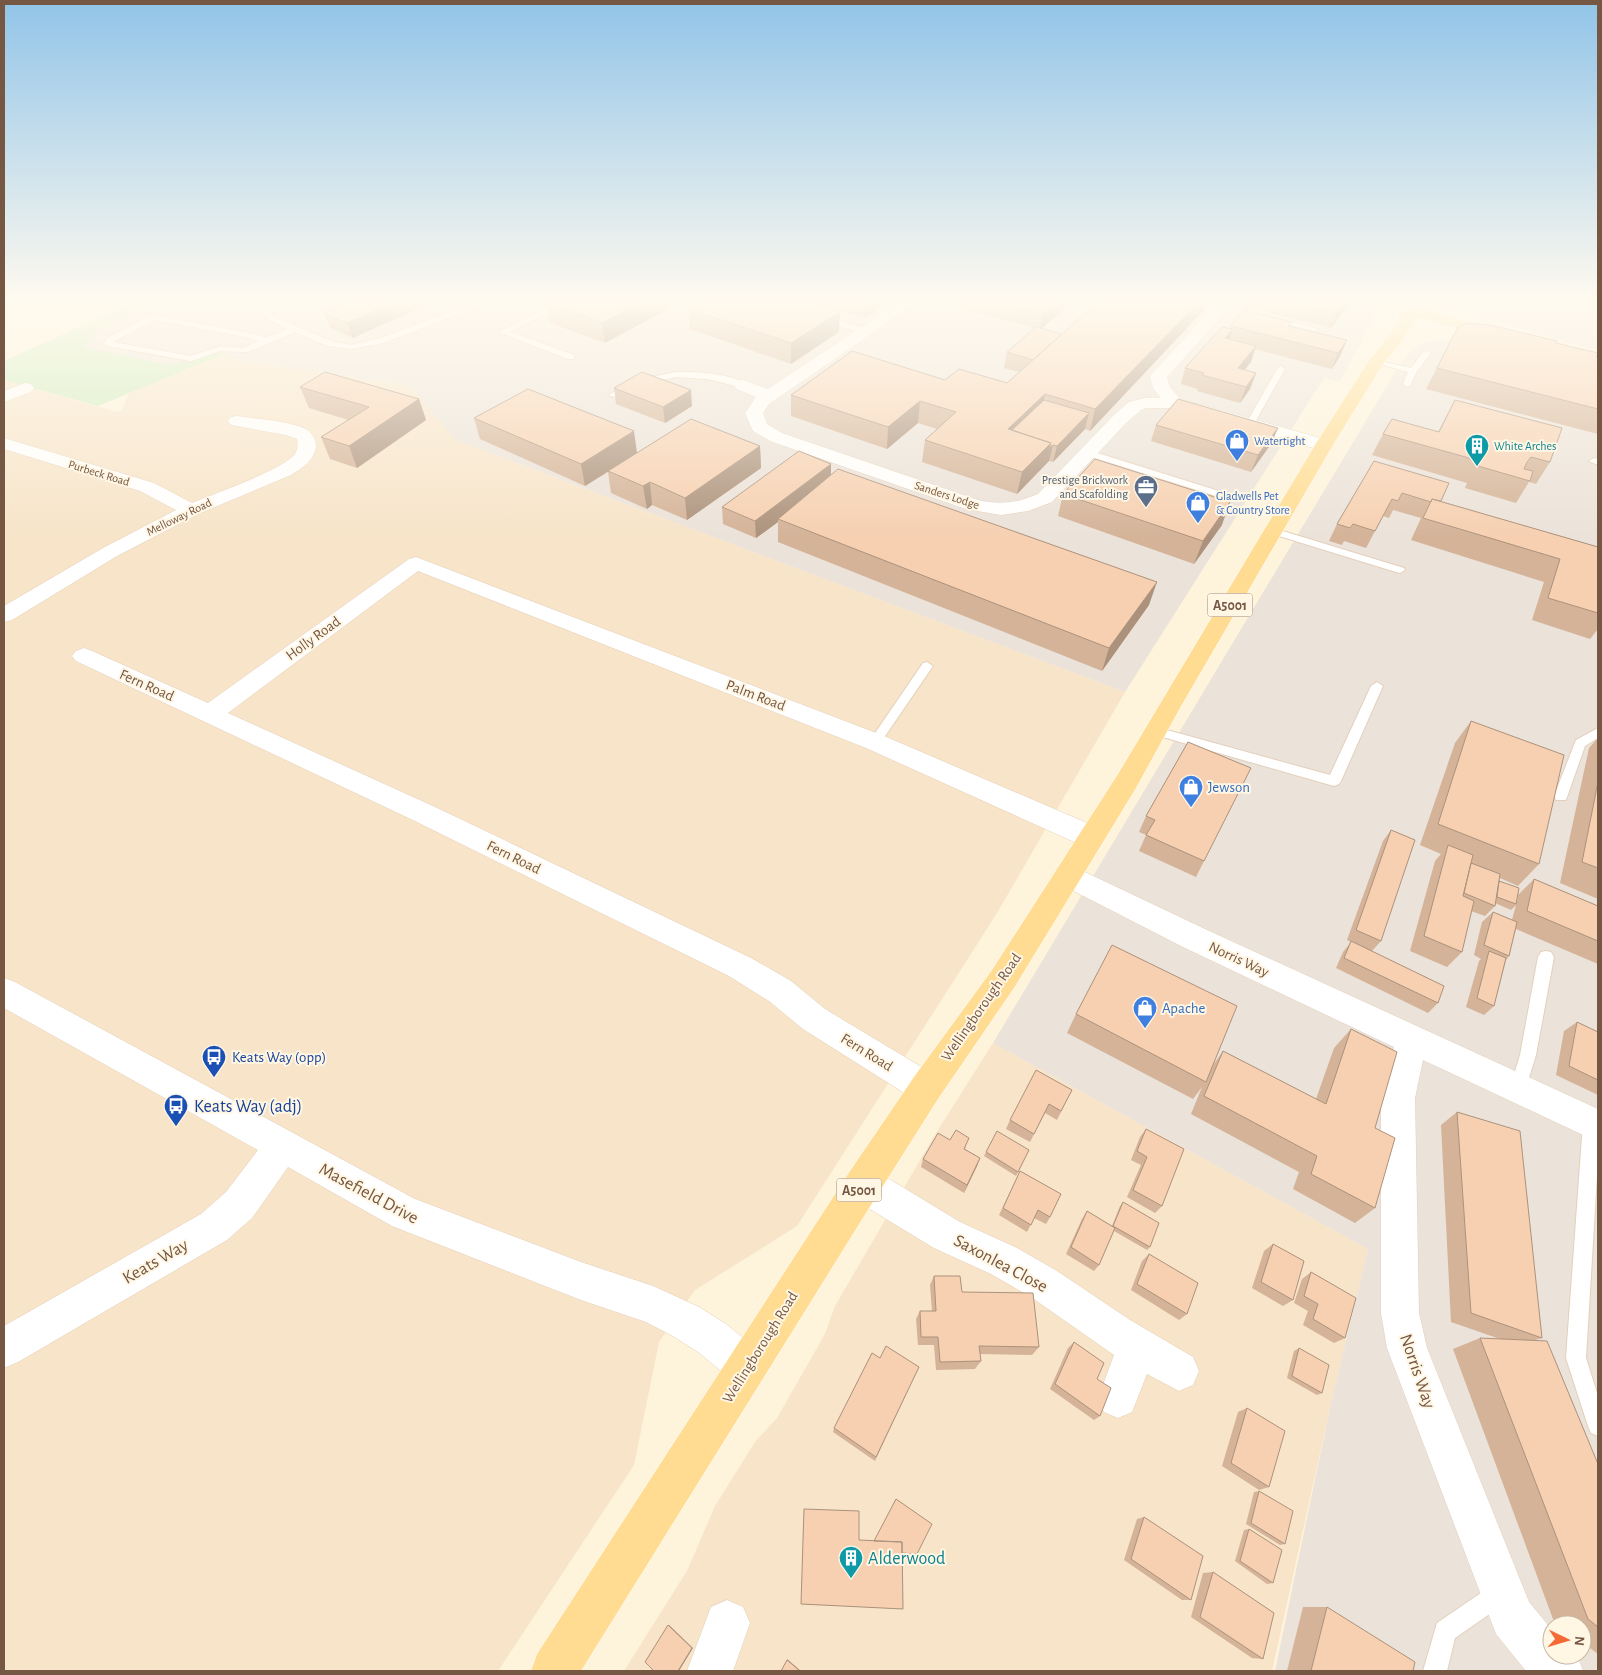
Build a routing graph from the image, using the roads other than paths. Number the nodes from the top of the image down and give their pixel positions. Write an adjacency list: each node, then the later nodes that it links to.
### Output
1 (642, 381): 11 (lane)
2 (731, 381): 9 (lane)
3 (792, 381): 12 (street, Sanders Lodge)
4 (1160, 381): 14 (street)
5 (1274, 381): 16 (lane)
6 (1364, 381): 20 (main road, Wellingborough Road / A5001)
7 (1408, 381): 8 (lane)
8 (1407, 384)
9 (743, 385): 12 (street)
10 (25, 388): 13 (street)
11 (612, 395)
12 (770, 396): 21 (street, Sanders Lodge)
13 (4, 397)
14 (1174, 404): 16 (street, Sanders Lodge); 21 (street, Sanders Lodge)
15 (237, 422): 17 (street, Melloway Road)
16 (1250, 424): 20 (street, Sanders Lodge)
17 (265, 426): 18 (street); 23 (street, Melloway Road)
18 (249, 440)
19 (4, 442): 23 (street, Purbeck Road)
20 (1324, 445): 24 (main road, Wellingborough Road / A5001)
21 (1088, 453): 22 (lane)
22 (1219, 494)
23 (191, 510): 27 (street, Melloway Road)
24 (1273, 531): 26 (lane); 32 (main road, Wellingborough Road / A5001)
25 (416, 563): 31 (street, Holly Road); 34 (street, Palm Road)
26 (1400, 570)
27 (4, 615)
28 (84, 656): 31 (street, Fern Road)
29 (927, 666): 34 (lane)
30 (1377, 686): 32 (lane)
31 (211, 713): 41 (street, Fern Road)
32 (1156, 731): 36 (main road, Wellingborough Road / A5001)
33 (1598, 732): 35 (lane)
34 (875, 742): 36 (street, Palm Road)
35 (1561, 796)
36 (1091, 837): 37 (main road, Wellingborough Road / A5001)
37 (1068, 875): 40 (street, Norris Way); 41 (main road, Wellingborough Road / A5001)
38 (1546, 956): 42 (lane)
39 (4, 992): 44 (street, Masefield Drive)
40 (1412, 1038): 42 (street, Norris Way); 52 (street, Norris Way)
41 (926, 1088): 45 (main road, Wellingborough Road / A5001)
42 (1518, 1088): 43 (street, Norris Way)
43 (1595, 1124): 51 (lane)
44 (282, 1146): 47 (street, Keats Way); 48 (street, Masefield Drive)
45 (863, 1184): 46 (street, Saxonlea Close); 48 (main road, Wellingborough Road / A5001)
46 (1137, 1346): 49 (street, Saxonlea Close); 50 (street)
47 (4, 1348)
48 (746, 1366): 54 (main road, Wellingborough Road / A5001)
49 (1179, 1371)
50 (1118, 1398)
51 (1598, 1426)
52 (1502, 1593): 56 (lane); 57 (street, Norris Way)
53 (727, 1623): 55 (street)
54 (554, 1671)
55 (710, 1671)
56 (1435, 1671)
57 (1560, 1671)

